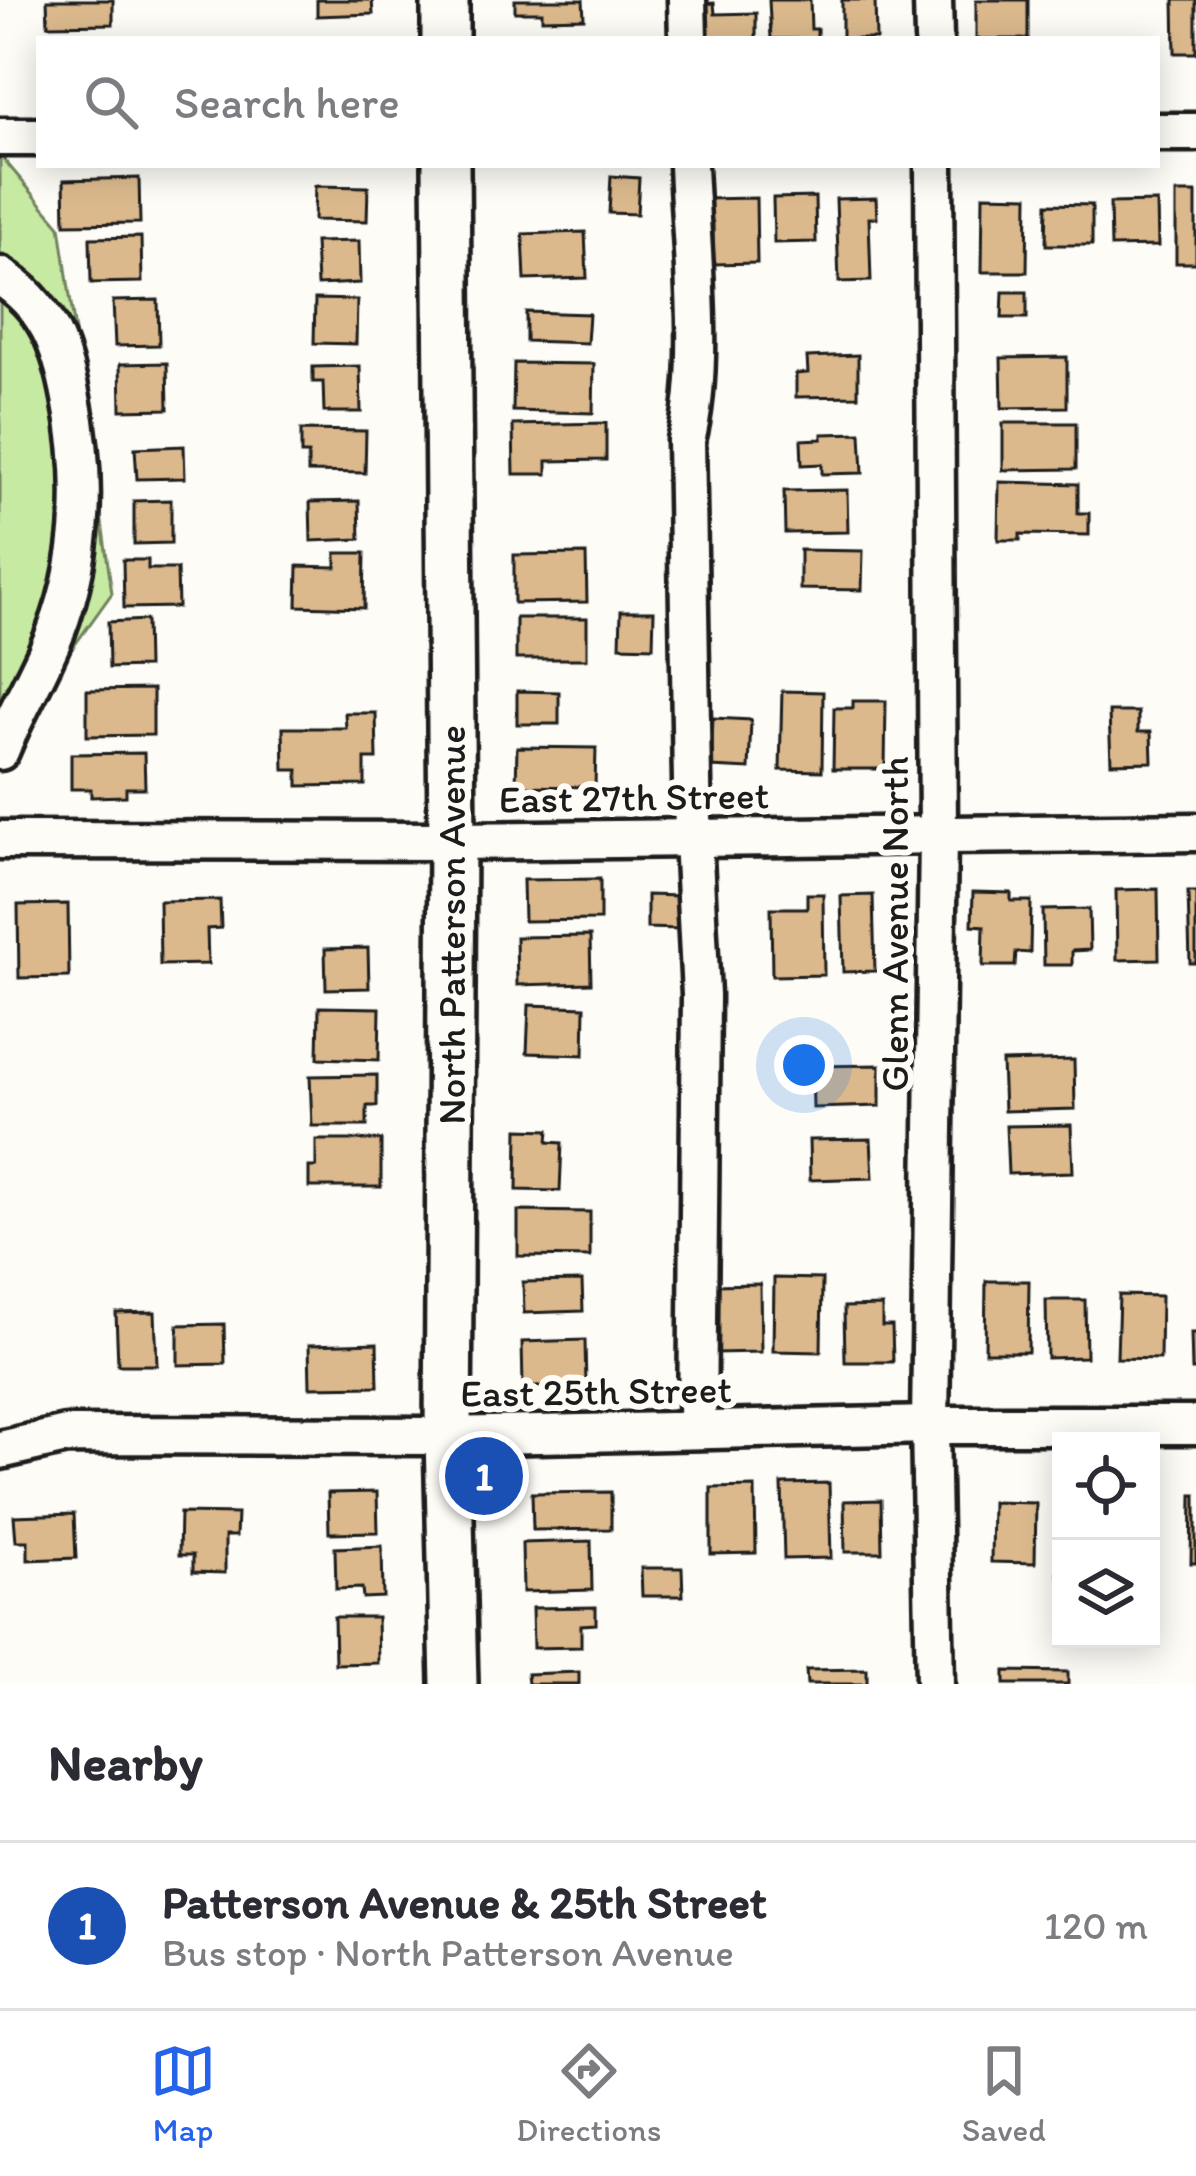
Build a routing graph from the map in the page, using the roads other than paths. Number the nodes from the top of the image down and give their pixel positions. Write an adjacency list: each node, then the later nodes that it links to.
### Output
1 (445, 0): 4 (main road)
2 (687, 0): 5 (street)
3 (933, 0): 6 (street)
4 (446, 36)
5 (688, 36)
6 (934, 36)
7 (1160, 132): 8 (street)
8 (1196, 132)
9 (36, 136): 10 (street)
10 (0, 137)
11 (446, 168): 20 (main road, North Patterson Avenue)
12 (688, 168): 18 (street)
13 (934, 168): 17 (street, Glenn Avenue North)
14 (0, 276): 15 (street)
15 (0, 751)
16 (1196, 832): 17 (street, East 27th Street)
17 (938, 836): 18 (street, East 27th Street); 21 (street, Glenn Avenue North)
18 (692, 838): 20 (street, East 27th Street); 23 (street)
19 (0, 840): 20 (street, East 27th Street)
20 (452, 841): 24 (main road, North Patterson Avenue)
21 (930, 1425): 22 (street, East 25th Street); 23 (street, East 25th Street); 27 (street, Glenn Avenue North)
22 (1196, 1425)
23 (697, 1430): 24 (street, East 25th Street)
24 (448, 1436): 25 (street, East 25th Street); 26 (main road, North Patterson Avenue)
25 (0, 1450)
26 (454, 1684)
27 (935, 1684)

